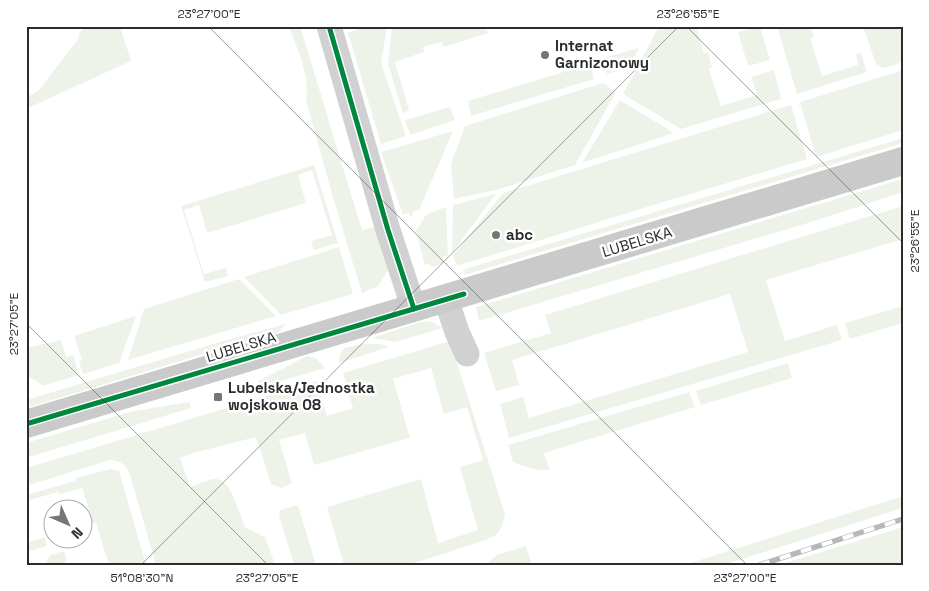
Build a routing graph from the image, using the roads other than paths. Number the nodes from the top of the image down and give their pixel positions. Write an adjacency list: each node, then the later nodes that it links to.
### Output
1 (329, 26): 4 (street)
2 (903, 161): 3 (main road, LUBELSKA)
3 (446, 299): 4 (main road, LUBELSKA); 5 (street)
4 (414, 309): 6 (main road, LUBELSKA)
5 (467, 354)
6 (26, 424)

